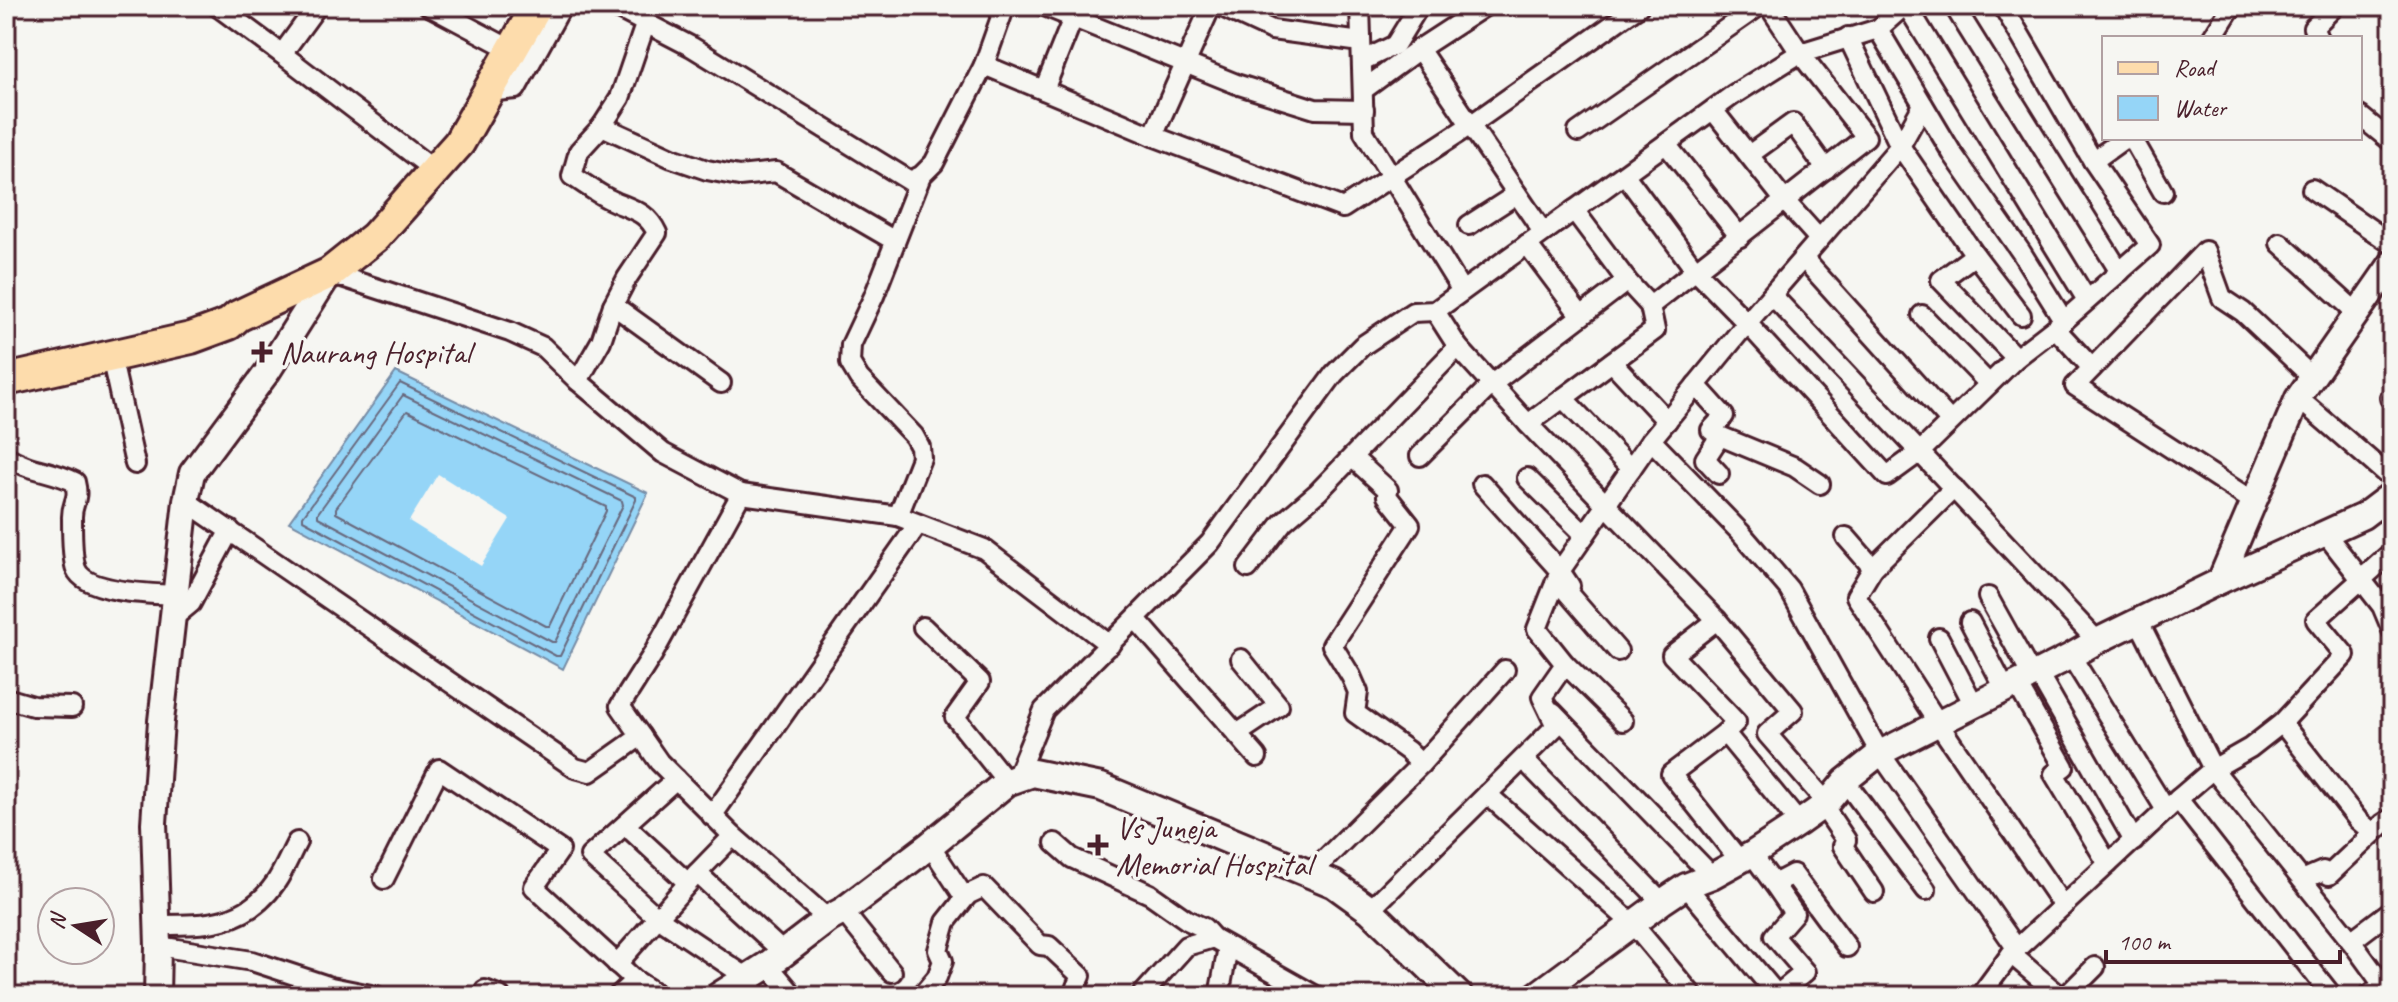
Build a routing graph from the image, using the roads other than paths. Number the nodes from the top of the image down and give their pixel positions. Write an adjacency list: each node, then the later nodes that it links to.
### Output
1 (217, 6): 32 (street)
2 (317, 6): 32 (street)
3 (429, 6): 29 (street)
4 (537, 6): 29 (main road)
5 (562, 6): 37 (street)
6 (613, 6): 23 (street)
7 (1005, 6): 34 (street)
8 (1044, 6): 22 (street)
9 (1211, 6): 33 (street)
10 (1220, 6): 30 (street)
11 (1360, 6): 30 (street)
12 (1419, 6): 30 (street)
13 (1485, 6): 28 (street)
14 (1639, 6): 43 (street)
15 (1759, 6): 44 (street)
16 (1769, 6): 31 (street)
17 (1905, 6): 24 (street); 80 (street)
18 (1954, 6): 75 (street)
19 (2003, 6): 52 (street)
20 (2232, 6): 25 (street)
21 (2335, 6): 26 (street)
22 (1073, 18): 33 (street); 35 (street)
23 (646, 22): 42 (street); 56 (street)
24 (1878, 29): 27 (street); 38 (street)
25 (2213, 36)
26 (2317, 36)
27 (1848, 37): 31 (street); 50 (street)
28 (1419, 49): 36 (street); 43 (street)
29 (512, 50): 37 (main road)
30 (1362, 52): 36 (street)
31 (1800, 53): 40 (street); 53 (street)
32 (282, 54): 54 (street)
33 (1185, 63): 39 (street); 45 (street)
34 (984, 65): 35 (street); 56 (street)
35 (1044, 90): 45 (street)
36 (1363, 90): 39 (street)
37 (487, 92): 54 (main road)
38 (1923, 105): 50 (street); 90 (street)
39 (1364, 110): 57 (street)
40 (1713, 110): 49 (street); 51 (street)
41 (2362, 118): 48 (street)
42 (602, 126): 67 (street); 81 (street)
43 (1469, 126): 57 (street); 60 (street)
44 (1578, 132)
45 (1153, 136): 57 (street)
46 (2122, 140): 52 (street)
47 (2133, 140): 59 (street)
48 (2392, 142)
49 (1666, 144): 55 (street); 65 (street)
50 (1900, 146): 66 (street); 71 (street)
51 (1749, 155): 53 (street); 61 (street)
52 (2093, 161): 75 (street)
53 (1826, 169): 61 (street)
54 (434, 170): 76 (main road)
55 (1625, 175): 62 (street); 74 (street)
56 (921, 176): 67 (street)
57 (1391, 178): 78 (street)
58 (2312, 189): 70 (street)
59 (2163, 192)
60 (1517, 194): 63 (street); 64 (street)
61 (1785, 201): 65 (street); 66 (street)
62 (1574, 210): 64 (street); 77 (street)
63 (1469, 225)
64 (1543, 232): 69 (street)
65 (1740, 237): 74 (street)
66 (1819, 239): 72 (street)
67 (895, 241): 128 (street)
68 (2280, 243): 84 (street)
69 (1527, 244): 78 (street); 88 (street)
70 (2392, 244)
71 (1975, 255): 86 (street); 93 (street)
72 (1804, 259): 79 (street); 107 (street)
73 (2392, 263): 84 (street)
74 (1696, 271): 82 (street); 89 (street)
75 (2120, 272): 80 (street)
76 (330, 273): 87 (main road); 99 (street); 124 (street)
77 (1627, 281): 82 (street); 88 (street)
78 (1462, 291): 83 (street)
79 (1772, 295): 89 (street); 111 (street)
80 (2087, 300): 90 (street)
81 (613, 305): 99 (street); 100 (street)
82 (1650, 306): 94 (street)
83 (1435, 311): 91 (street); 142 (street)
84 (2357, 313): 97 (street)
85 (1922, 315): 102 (street)
86 (2021, 315)
87 (238, 316): 92 (main road); 95 (main road)
88 (1581, 316): 101 (street)
89 (1747, 323): 103 (street); 111 (street)
90 (2059, 325): 93 (street); 96 (street)
91 (1458, 347): 101 (street); 114 (street)
92 (111, 356): 98 (main road); 115 (street)
93 (2016, 358): 102 (street)
94 (1612, 362): 104 (street); 106 (street)
95 (6, 363)
96 (2092, 368): 97 (street); 125 (street)
97 (2312, 377): 105 (street)
98 (6, 380)
99 (578, 381): 123 (street)
100 (721, 383)
101 (1492, 384): 108 (street); 113 (street)
102 (1989, 384): 107 (street)
103 (1696, 385): 106 (street); 109 (street)
104 (1563, 398): 108 (street); 116 (street)
105 (2298, 398): 119 (street); 125 (street)
106 (1667, 421): 110 (street)
107 (1950, 421): 111 (street)
108 (1528, 424): 126 (street)
109 (1720, 436): 117 (street); 121 (street)
110 (1651, 440): 116 (street); 167 (street)
111 (1920, 452): 122 (street)
112 (6, 456): 141 (street)
113 (1420, 456)
114 (1352, 457): 135 (street); 170 (street)
115 (135, 464)
116 (1631, 469): 126 (street)
117 (1719, 474)
118 (1527, 478): 132 (street)
119 (2392, 479)
120 (1482, 484): 137 (street)
121 (1820, 484)
122 (1954, 488): 136 (street); 149 (street)
123 (741, 494): 128 (street); 166 (street)
124 (186, 501): 130 (street); 141 (street)
125 (2254, 502): 139 (street)
126 (1606, 505): 132 (street); 143 (street)
127 (2387, 506): 131 (street)
128 (898, 516): 129 (street)
129 (918, 524): 150 (street); 178 (street)
130 (230, 530): 141 (street); 166 (street)
131 (2325, 533): 138 (street); 139 (street)
132 (1585, 535): 137 (street)
133 (1846, 537): 136 (street)
134 (2392, 552): 138 (street)
135 (1248, 568)
136 (1873, 568): 162 (street)
137 (1560, 571): 151 (street); 154 (street)
138 (2361, 580): 147 (street); 163 (street)
139 (2220, 581): 145 (street)
140 (1988, 597): 156 (street)
141 (174, 606): 207 (street)
142 (1136, 619): 150 (street); 165 (street)
143 (1717, 620): 164 (street); 176 (street)
144 (1970, 622): 156 (street)
145 (2139, 622): 149 (street); 171 (street)
146 (923, 627): 173 (street)
147 (2392, 630)
148 (1939, 638): 159 (street)
149 (2097, 641): 152 (street)
150 (1110, 645): 173 (street)
151 (1618, 651)
152 (2071, 656): 156 (street); 177 (street)
153 (1241, 659): 165 (street)
154 (1565, 664): 158 (street); 161 (street)
155 (1505, 670): 170 (street)
156 (2023, 680): 159 (street); 184 (street); 189 (street)
157 (6, 698): 160 (street)
158 (1546, 704): 169 (street); 191 (street)
159 (1974, 705): 162 (street)
160 (72, 707)
161 (1623, 721)
162 (1938, 723): 167 (street); 201 (street)
163 (2282, 723): 171 (street); 182 (street)
164 (1725, 733): 180 (street); 188 (street)
165 (1237, 734): 168 (street)
166 (641, 736): 172 (street)
167 (1880, 753): 174 (street); 211 (street)
168 (1257, 757)
169 (1523, 759): 175 (street); 200 (street)
170 (1421, 764): 190 (street)
171 (2213, 769): 177 (street); 194 (street)
172 (676, 779): 178 (street); 181 (street)
173 (1011, 780): 187 (main road); 190 (main road)
174 (1845, 781): 176 (street); 197 (street)
175 (1487, 794): 202 (street); 206 (street)
176 (1825, 804): 180 (street); 198 (street)
177 (2172, 804): 184 (street); 236 (street)
178 (712, 816): 183 (street)
179 (2392, 818): 182 (street)
180 (1799, 823): 188 (street)
181 (625, 825): 192 (street); 205 (street)
182 (2373, 833): 194 (street)
183 (733, 836): 192 (street); 204 (street)
184 (2134, 841): 189 (street)
185 (297, 842): 207 (street)
186 (1055, 843): 209 (street)
187 (930, 845): 199 (street); 204 (main road)
188 (1746, 857): 191 (street); 195 (street)
189 (2108, 864): 201 (street)
190 (1310, 874): 202 (main road)
191 (1712, 876): 196 (street)
192 (693, 878): 205 (street); 215 (street)
193 (384, 879): 212 (street)
194 (2302, 880): 208 (street)
195 (1774, 884): 210 (street); 217 (street)
196 (1686, 886): 200 (street); 217 (street)
197 (1926, 890)
198 (1874, 892)
199 (965, 898): 224 (street); 225 (street)
200 (1662, 902): 206 (street)
201 (2063, 906): 211 (street)
202 (1370, 910): 230 (main road)
203 (2392, 910): 208 (street)
204 (836, 915): 214 (street); 215 (main road)
205 (658, 918): 212 (street); 215 (street)
206 (1632, 923): 231 (street); 232 (street)
207 (158, 935): 218 (street); 219 (street)
208 (2351, 941): 237 (street)
209 (1221, 942): 227 (street); 228 (street); 229 (street)
210 (1847, 947)
211 (2014, 952): 233 (street); 234 (street)
212 (617, 964): 216 (street)
213 (2095, 967): 235 (street)
214 (892, 972)
215 (764, 973): 222 (main road); 223 (street)
216 (635, 980): 220 (street); 221 (street)
217 (1778, 995)
218 (157, 996)
219 (376, 996)
220 (618, 996)
221 (660, 996)
222 (719, 996)
223 (794, 996)
224 (921, 996)
225 (1083, 996): 226 (street)
226 (1097, 996)
227 (1141, 996)
228 (1219, 996)
229 (1316, 996)
230 (1459, 996)
231 (1535, 996)
232 (1693, 996)
233 (1980, 996)
234 (2060, 996)
235 (2066, 996)
236 (2332, 996)
237 (2368, 996)

